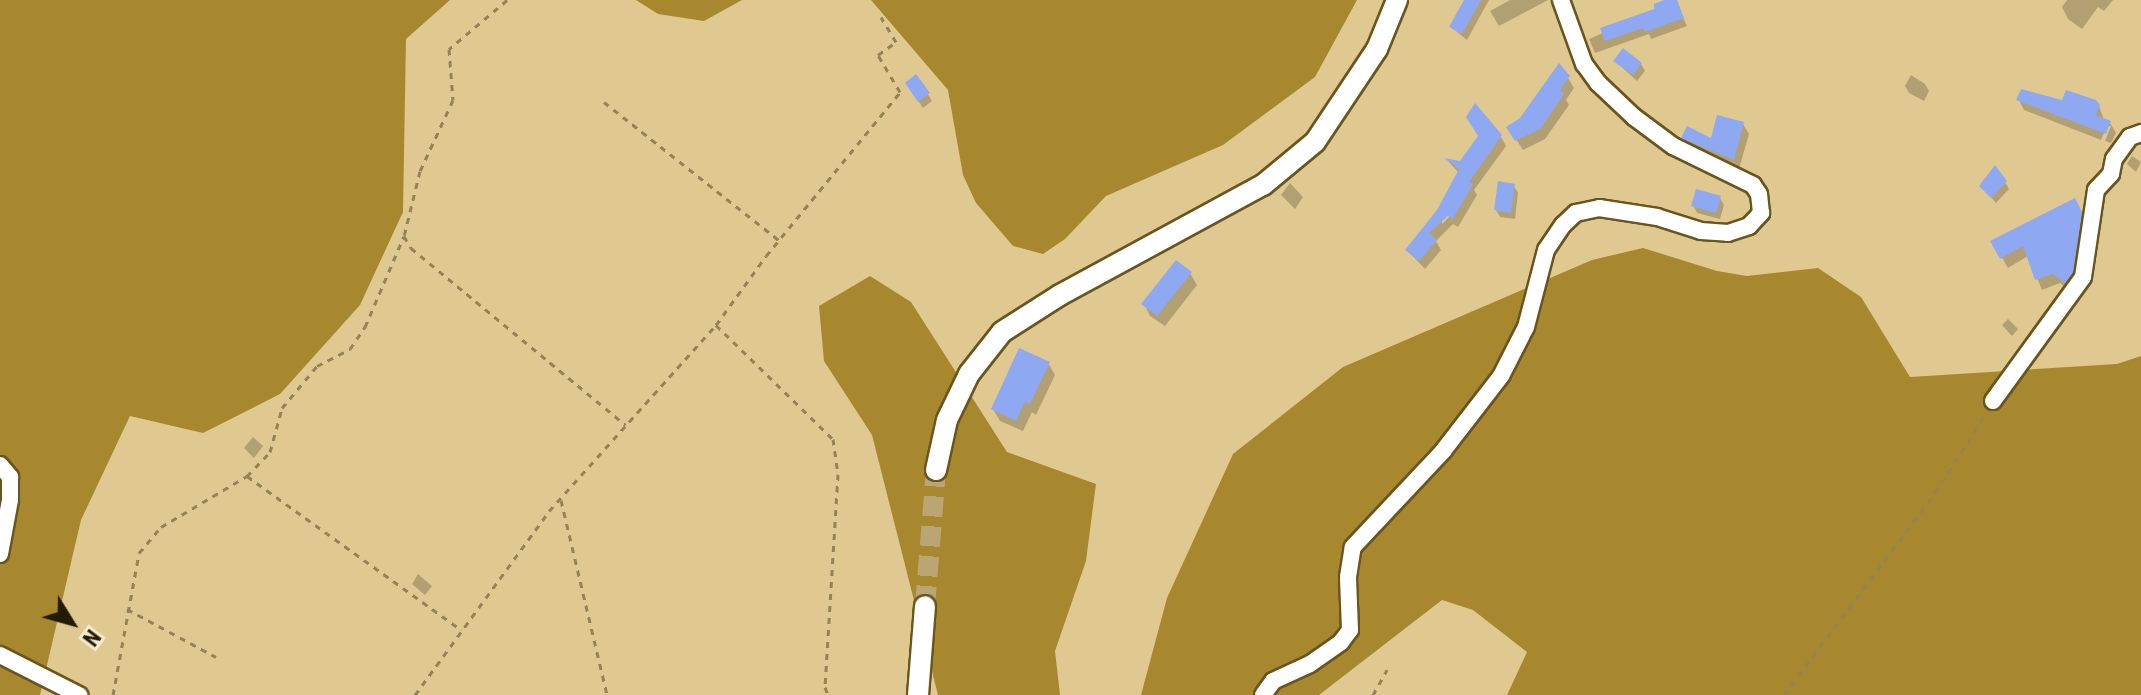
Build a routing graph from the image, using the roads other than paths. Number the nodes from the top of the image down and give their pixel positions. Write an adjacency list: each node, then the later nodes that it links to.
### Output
1 (1397, 0): 6 (street)
2 (1561, 0): 12 (street)
3 (2141, 133): 4 (street)
4 (1993, 401)
5 (0, 465): 7 (street)
6 (936, 470)
7 (0, 554)
8 (925, 606): 11 (street)
9 (0, 655): 10 (street)
10 (79, 695)
11 (918, 695)
12 (1263, 695)

